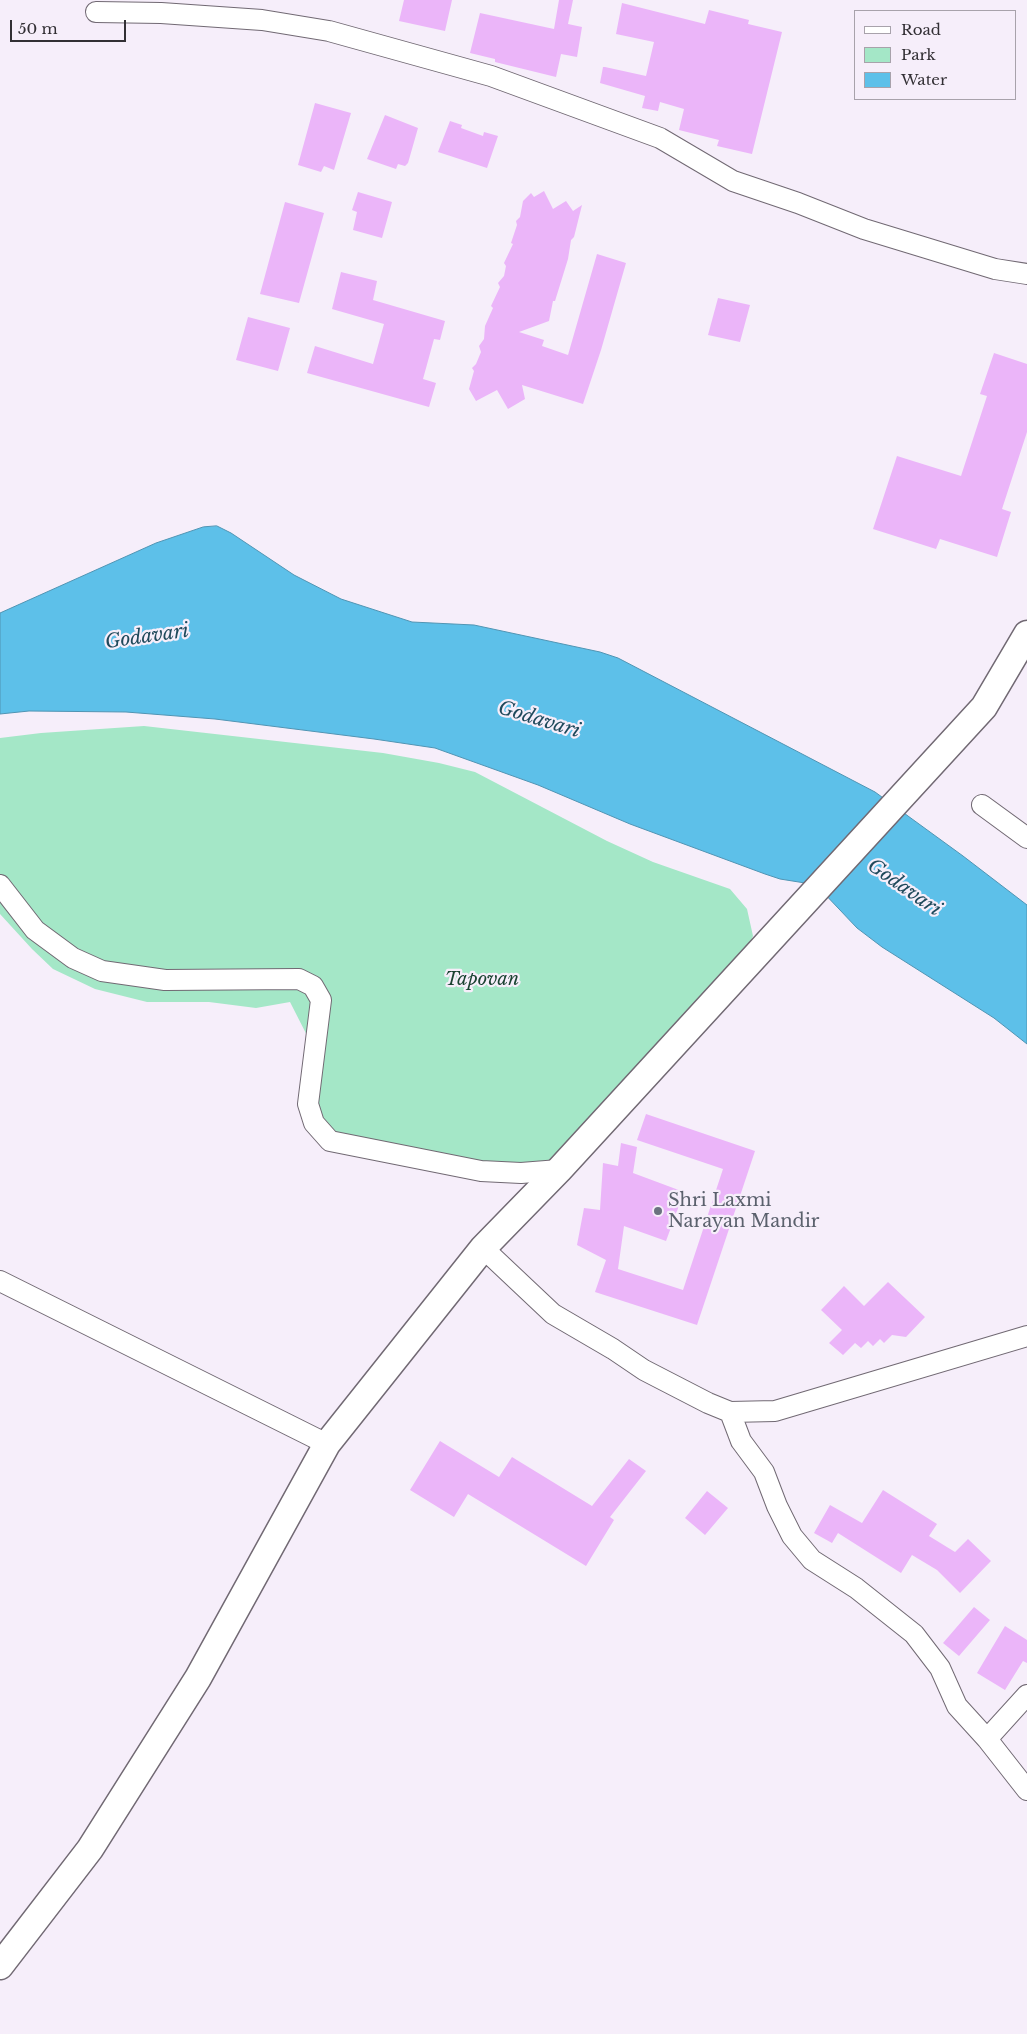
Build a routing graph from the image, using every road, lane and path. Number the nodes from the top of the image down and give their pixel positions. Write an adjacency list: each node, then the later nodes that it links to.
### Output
1 (96, 12): 2 (street)
2 (1027, 274)
3 (1027, 634): 7 (main road)
4 (982, 805): 5 (street)
5 (1027, 838)
6 (0, 885): 7 (street)
7 (559, 1170): 8 (main road)
8 (483, 1248): 11 (street); 12 (main road)
9 (0, 1281): 12 (street)
10 (1027, 1336): 11 (street)
11 (730, 1412): 14 (street)
12 (327, 1444): 16 (main road)
13 (1027, 1695): 14 (street)
14 (987, 1739): 15 (street)
15 (1027, 1790)
16 (0, 1966)

